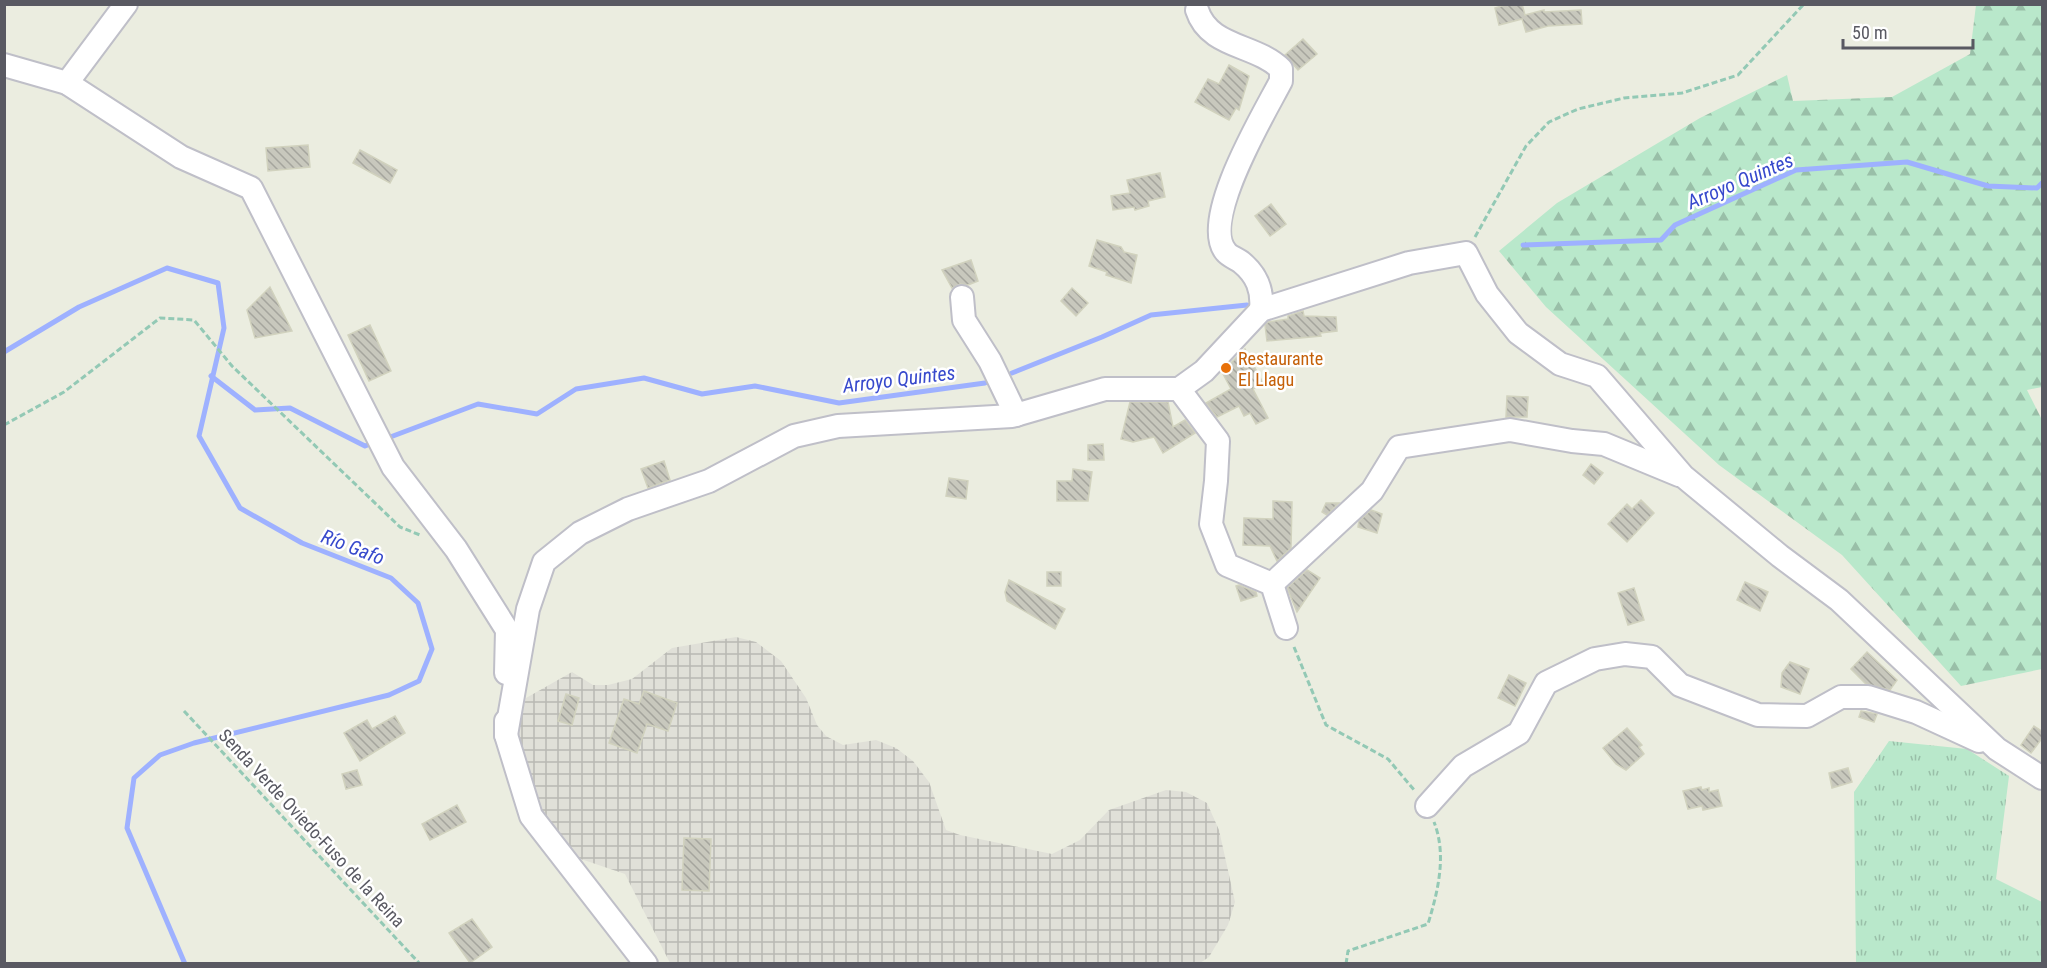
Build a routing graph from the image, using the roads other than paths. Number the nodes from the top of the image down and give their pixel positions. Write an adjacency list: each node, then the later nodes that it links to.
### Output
1 (126, 4): 4 (street)
2 (1197, 10): 6 (street)
3 (4, 65): 4 (street)
4 (67, 83): 12 (street)
5 (962, 297): 8 (street)
6 (1261, 310): 7 (street); 9 (street)
7 (1179, 389): 8 (street); 10 (street)
8 (1016, 415): 12 (street)
9 (1683, 476): 10 (street); 13 (street)
10 (1272, 584): 11 (street)
11 (1286, 628)
12 (506, 735): 16 (street)
13 (1997, 749): 14 (street); 15 (street)
14 (2043, 778)
15 (1427, 806)
16 (646, 963)

